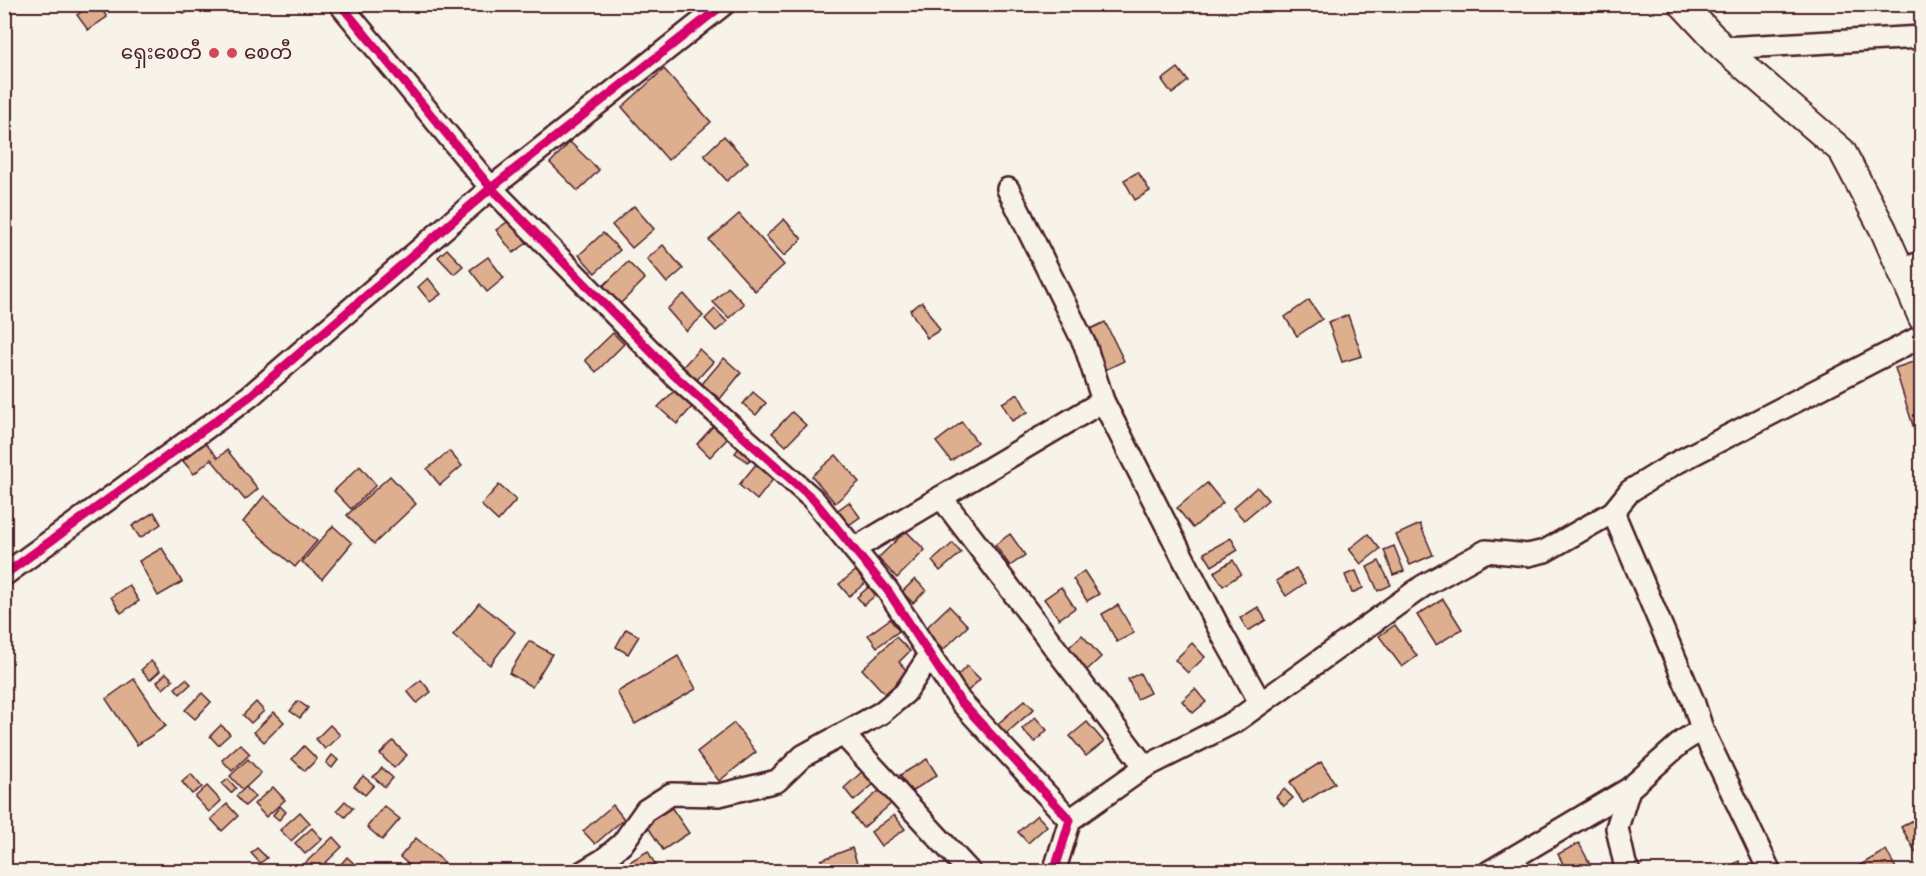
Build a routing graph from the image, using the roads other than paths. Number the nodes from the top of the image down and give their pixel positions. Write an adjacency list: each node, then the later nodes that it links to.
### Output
1 (340, 4): 6 (street)
2 (724, 4): 6 (street)
3 (1682, 4): 5 (street)
4 (1922, 37): 5 (street)
5 (1723, 48): 8 (street)
6 (491, 188): 14 (street); 15 (street)
7 (1008, 189): 11 (street)
8 (1912, 266): 9 (street)
9 (1922, 318)
10 (1922, 336): 13 (street)
11 (1103, 400): 12 (street); 17 (street)
12 (941, 497): 14 (street); 20 (street)
13 (1613, 512): 17 (street); 18 (street)
14 (854, 549): 16 (street)
15 (4, 575)
16 (930, 656): 19 (street); 22 (street)
17 (1260, 702): 20 (street)
18 (1702, 729): 21 (street); 28 (street)
19 (843, 734): 23 (street); 24 (street)
20 (1145, 767): 22 (street)
21 (1629, 789): 26 (street); 27 (street)
22 (1070, 820): 25 (street)
23 (583, 872)
24 (970, 872)
25 (1054, 872)
26 (1489, 872)
27 (1629, 872)
28 (1770, 872)

